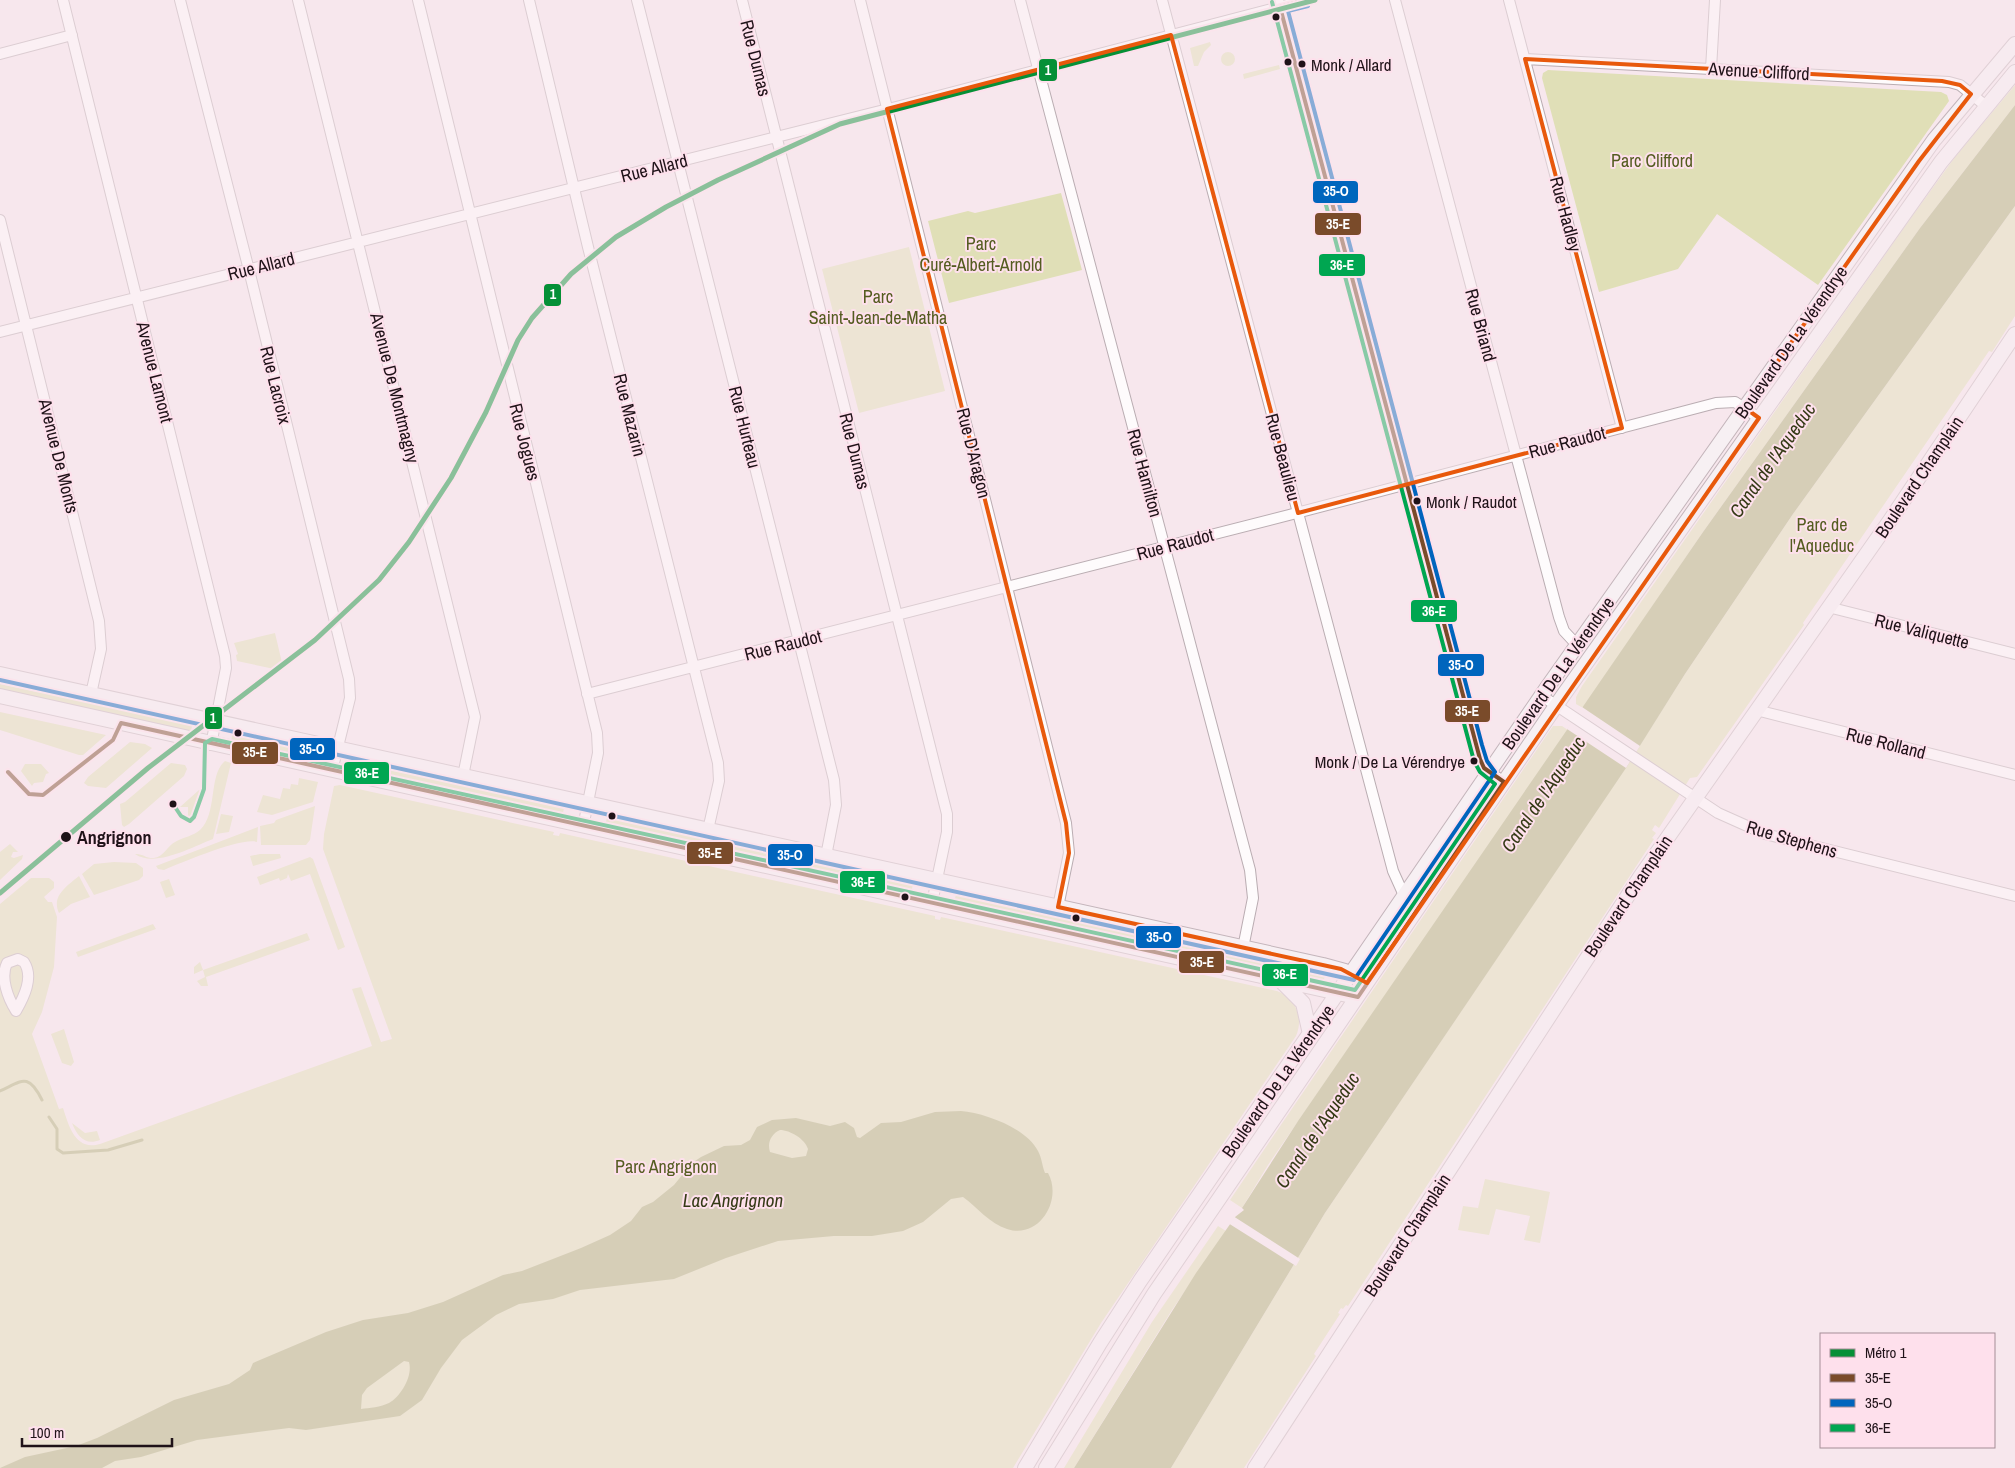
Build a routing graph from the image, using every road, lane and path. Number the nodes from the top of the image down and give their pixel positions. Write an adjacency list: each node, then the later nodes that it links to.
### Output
1 (63, 0): 16 (street, Avenue Lamont)
2 (180, 0): 33 (street, Rue Lacroix)
3 (298, 0): 32 (street, Avenue De Montmagny)
4 (418, 0): 30 (street, Rue Jogues)
5 (529, 0): 29 (street, Rue Mazarin)
6 (637, 0): 28 (street, Rue Hurteau)
7 (742, 0): 27 (street, Rue Dumas)
8 (860, 0): 26 (street, Rue D'Aragon)
9 (1020, 0): 22 (street, Rue Hamilton)
10 (1162, 0): 17 (street, Rue Beaulieu)
11 (1306, 0): 15 (street, Rue Allard)
12 (1395, 0): 41 (street, Rue Briand)
13 (1510, 0): 20 (street, Rue Hadley)
14 (1715, 0): 21 (street)
15 (1279, 3): 17 (street, Rue Allard); 42 (street)
16 (72, 35): 19 (street); 34 (street, Avenue Lamont)
17 (1171, 35): 22 (street, Rue Allard); 43 (street, Rue Beaulieu)
18 (2015, 44): 24 (main road, Boulevard De La Vérendrye)
19 (0, 54)
20 (1525, 59): 21 (street, Avenue Clifford); 40 (street, Rue Hadley)
21 (1711, 69): 24 (street, Avenue Clifford)
22 (1038, 70): 26 (street, Rue Allard); 44 (street, Rue Hamilton)
23 (2015, 72): 25 (main road, Boulevard De La Vérendrye)
24 (1972, 94): 25 (street, Avenue Clifford); 38 (main road, Boulevard De La Vérendrye)
25 (1986, 106): 39 (main road, Boulevard De La Vérendrye)
26 (887, 110): 27 (street, Rue Allard); 45 (street, Rue D'Aragon)
27 (776, 137): 28 (street, Rue Allard); 47 (street, Rue Dumas)
28 (678, 162): 29 (street, Rue Allard); 48 (street, Rue Hurteau)
29 (574, 188): 30 (street, Rue Allard); 51 (street, Rue Mazarin)
30 (469, 214): 32 (street, Rue Allard); 54 (street, Rue Jogues)
31 (0, 220): 35 (street, Avenue De Monts)
32 (359, 242): 33 (street, Rue Allard); 65 (street, Avenue De Montmagny)
33 (249, 270): 34 (street, Rue Allard); 61 (street, Rue Lacroix)
34 (137, 298): 35 (street, Rue Allard); 59 (street, Avenue Lamont)
35 (27, 325): 36 (street, Rue Allard); 53 (street, Avenue De Monts)
36 (0, 332)
37 (2014, 336): 46 (main road, Boulevard Champlain)
38 (1745, 408): 39 (street, Rue Raudot); 40 (street, Rue Raudot); 49 (main road, Boulevard De La Vérendrye)
39 (1759, 418): 57 (main road, Boulevard De La Vérendrye)
40 (1622, 428): 41 (street, Rue Raudot)
41 (1515, 456): 42 (street, Rue Raudot); 49 (street, Rue Briand)
42 (1407, 485): 43 (street, Rue Raudot); 63 (street)
43 (1298, 513): 44 (street, Rue Raudot); 73 (street, Rue Beaulieu)
44 (1165, 547): 45 (street, Rue Raudot); 78 (street, Rue Hamilton)
45 (1007, 588): 47 (street, Rue Raudot); 77 (street, Rue D'Aragon)
46 (1828, 607): 50 (street, Rue Valiquette); 58 (main road, Boulevard Champlain)
47 (897, 616): 48 (street, Rue Raudot); 72 (street, Rue Dumas)
48 (798, 641): 51 (street, Rue Raudot); 71 (street, Rue Hurteau)
49 (1577, 645): 56 (main road, Boulevard De La Vérendrye)
50 (2015, 654)
51 (694, 667): 54 (street, Rue Raudot); 70 (street, Rue Mazarin)
52 (0, 674): 53 (main road)
53 (90, 694): 59 (main road)
54 (587, 694): 68 (street, Rue Jogues)
55 (0, 696): 60 (main road)
56 (1542, 696): 57 (street, Rue Stephens); 63 (main road, Boulevard De La Vérendrye)
57 (1556, 706): 66 (main road, Boulevard De La Vérendrye); 67 (street, Rue Stephens)
58 (1756, 710): 64 (street, Rue Rolland); 67 (main road, Boulevard Champlain)
59 (216, 722): 60 (street, Avenue Lamont); 61 (main road)
60 (211, 745): 62 (main road)
61 (339, 749): 62 (street, Rue Lacroix); 65 (main road)
62 (332, 771): 69 (main road)
63 (1489, 772): 66 (street); 73 (main road, Boulevard De La Vérendrye)
64 (2015, 775)
65 (464, 776): 68 (main road)
66 (1504, 782): 76 (main road, Boulevard De La Vérendrye)
67 (1694, 797): 74 (street, Rue Stephens); 87 (main road, Boulevard Champlain)
68 (588, 803): 69 (street, Rue Jogues); 70 (main road)
69 (583, 827): 75 (main road)
70 (708, 830): 71 (main road)
71 (826, 856): 72 (main road)
72 (936, 880): 75 (street, Rue Dumas); 77 (main road)
73 (1406, 895): 76 (street, Rue Beaulieu); 79 (main road, Boulevard De La Vérendrye)
74 (2015, 896)
75 (932, 903): 80 (main road)
76 (1420, 905): 81 (main road, Boulevard De La Vérendrye)
77 (1058, 907): 78 (main road)
78 (1244, 948): 79 (main road)
79 (1351, 974): 81 (main road); 82 (main road, Boulevard De La Vérendrye)
80 (1278, 979): 82 (main road); 84 (main road)
81 (1367, 983): 83 (main road, Boulevard De La Vérendrye)
82 (1338, 993): 83 (main road); 84 (main road, Boulevard De La Vérendrye)
83 (1358, 997): 86 (main road, Boulevard De La Vérendrye)
84 (1310, 1034): 85 (main road, Boulevard De La Vérendrye)
85 (1025, 1468)
86 (1046, 1468)
87 (1255, 1468)

